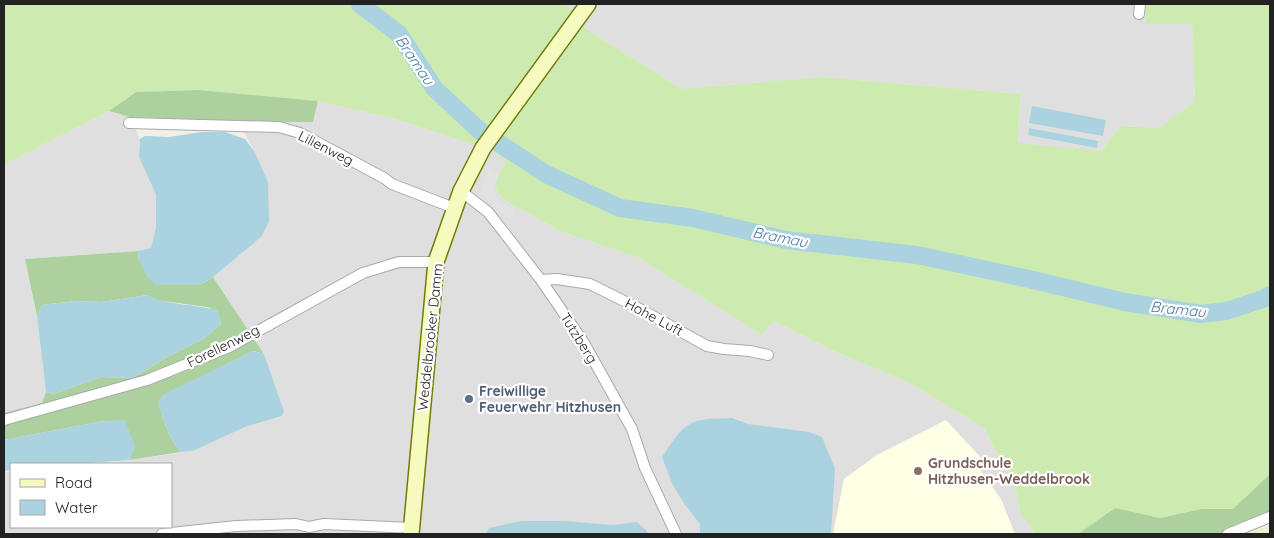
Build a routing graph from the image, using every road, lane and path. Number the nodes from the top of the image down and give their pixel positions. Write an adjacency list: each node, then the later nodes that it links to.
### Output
1 (588, 4): 3 (street, Weddelbrooker Damm)
2 (129, 123): 4 (street, Lilienweg)
3 (461, 191): 4 (street, Weddelbrooker Damm); 6 (street, Tutzberg)
4 (454, 208): 5 (street, Weddelbrooker Damm)
5 (436, 262): 8 (street, Forellenweg); 11 (street, Weddelbrooker Damm)
6 (541, 280): 7 (street, Hohe Luft); 13 (street, Tutzberg)
7 (768, 355)
8 (4, 420)
9 (1270, 517): 14 (street)
10 (310, 531): 11 (street); 12 (street)
11 (411, 531)
12 (162, 534)
13 (676, 534)
14 (1228, 534)

